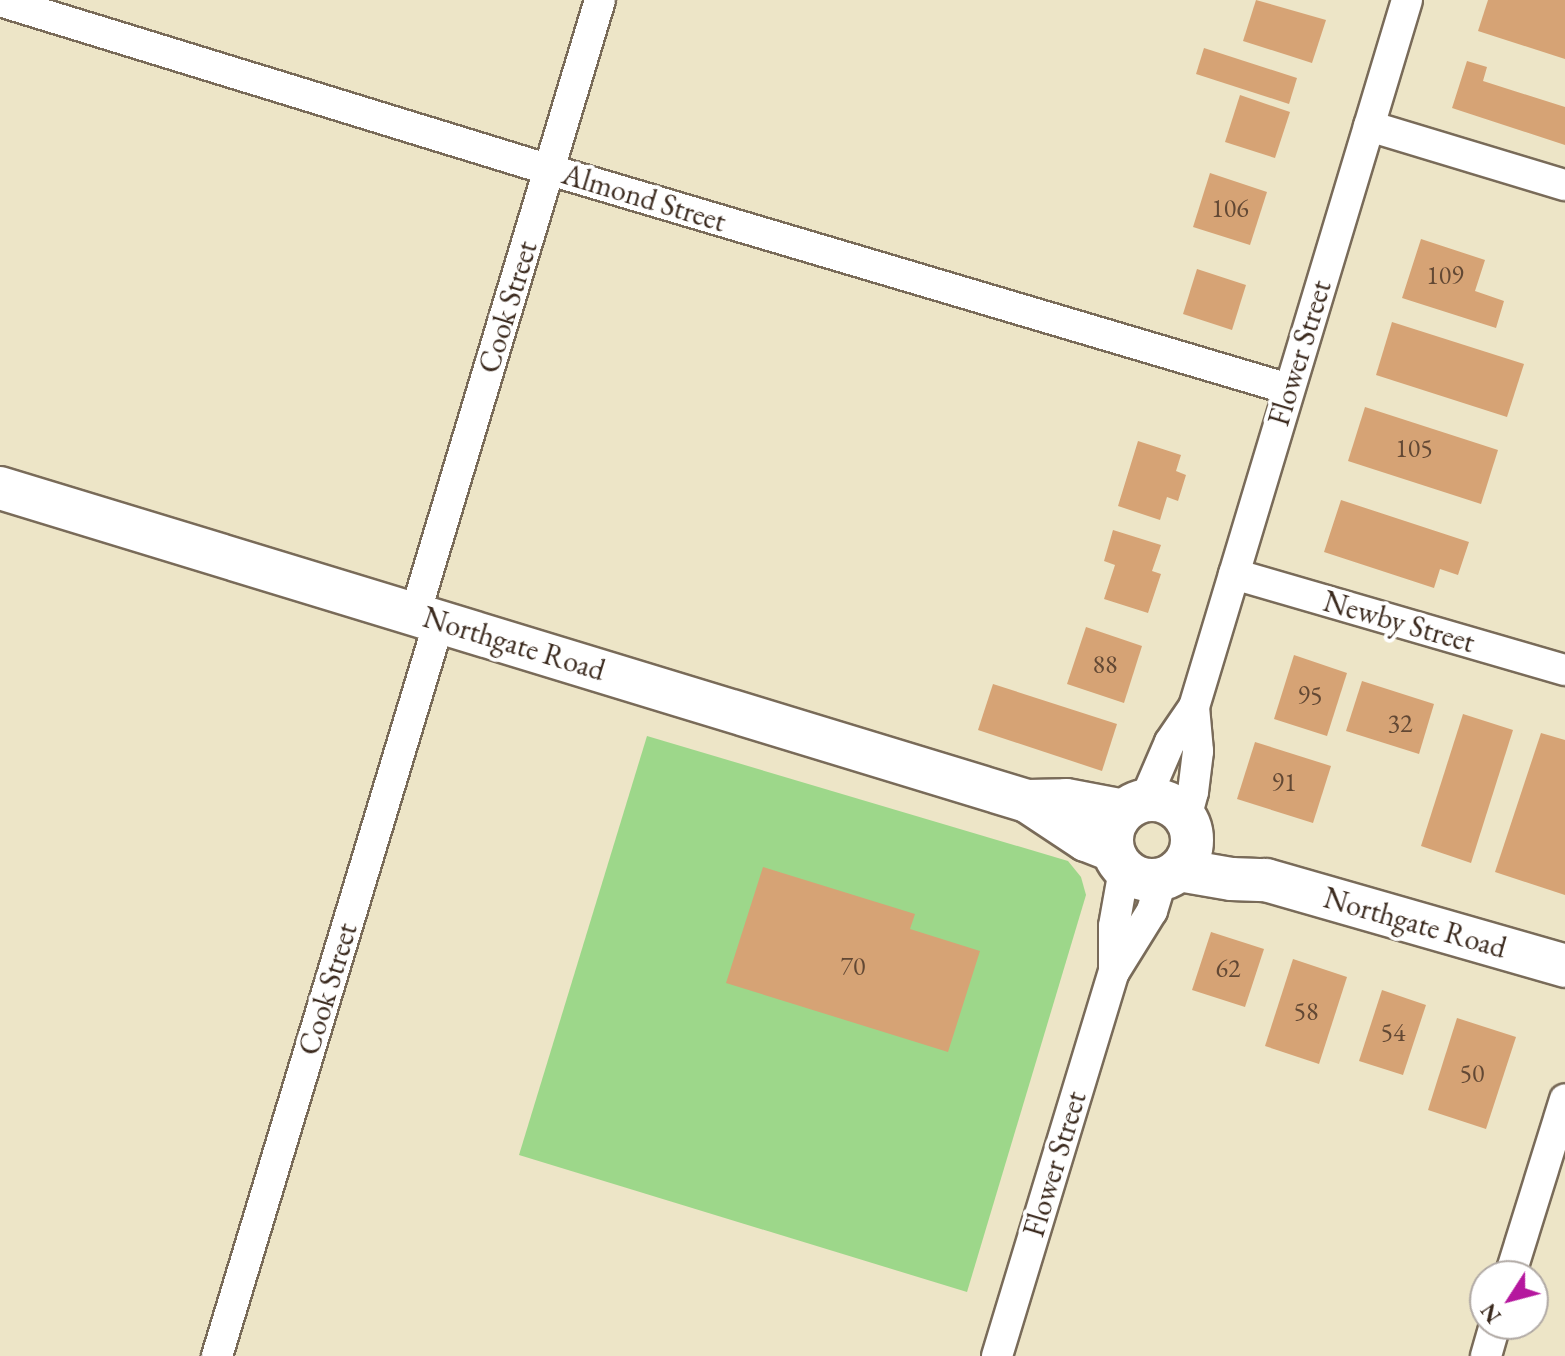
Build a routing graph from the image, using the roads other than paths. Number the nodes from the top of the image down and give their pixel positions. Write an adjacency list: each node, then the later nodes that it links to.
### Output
1 (600, 0): 5 (street, Cook Street)
2 (1407, 0): 4 (street, Flower Street)
3 (0, 1): 5 (street, Almond Street)
4 (1369, 126): 6 (street); 7 (street, Flower Street)
5 (550, 170): 7 (street, Almond Street); 10 (street, Cook Street)
6 (1565, 185)
7 (1289, 389): 9 (street, Flower Street)
8 (0, 488): 10 (street, Northgate Road)
9 (1234, 574): 11 (street, Newby Street); 12 (street, Flower Street)
10 (427, 618): 13 (street, Northgate Road); 17 (street, Cook Street)
11 (1565, 670)
12 (1194, 707): 13 (street, Flower Street); 13 (street, Flower Street)
13 (1153, 841): 14 (street, Northgate Road); 18 (street, Flower Street)
14 (1565, 966)
15 (1565, 1099): 16 (street)
16 (1515, 1260)
17 (217, 1356)
18 (997, 1356)

